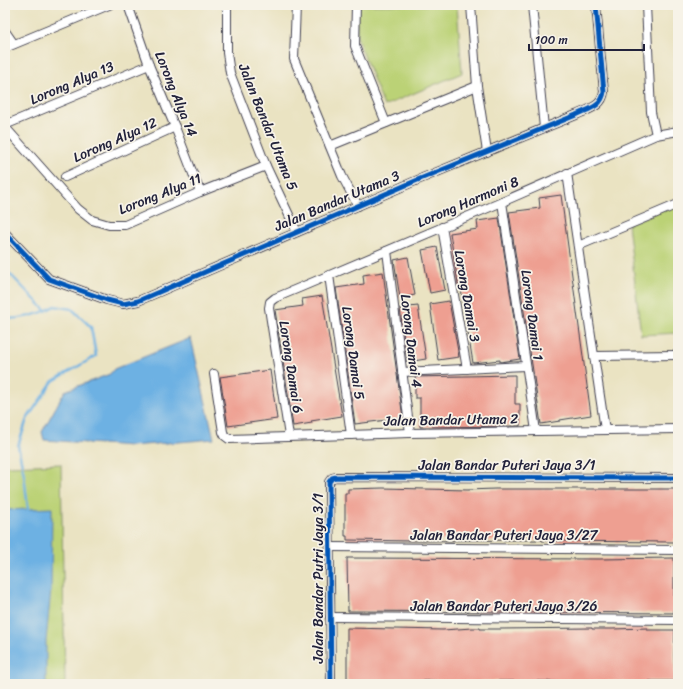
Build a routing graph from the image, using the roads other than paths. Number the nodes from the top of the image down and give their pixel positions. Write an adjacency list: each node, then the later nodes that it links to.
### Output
1 (109, 5): 10 (street)
2 (128, 5): 14 (street, Lorong Alya 14)
3 (227, 5): 24 (street, Jalan Bandar Utama 5)
4 (296, 5): 22 (street)
5 (356, 5): 16 (street)
6 (472, 5): 15 (street)
7 (532, 5): 19 (street)
8 (596, 5): 19 (street, Jalan Bandar Utama 3)
9 (646, 5): 21 (street)
10 (87, 9): 12 (street)
11 (5, 31): 12 (street)
12 (14, 44): 13 (street)
13 (5, 48)
14 (149, 65): 17 (street, Lorong Alya 13); 18 (street, Lorong Alya 14)
15 (477, 86): 16 (street); 23 (street)
16 (386, 123): 22 (street)
17 (5, 126): 27 (street, Lorong Alya 11)
18 (175, 127): 26 (street, Lorong Alya 12); 27 (street, Lorong Alya 14)
19 (544, 128): 23 (street, Jalan Bandar Utama 3)
20 (678, 130): 21 (street, Lorong Harmoni 8)
21 (656, 135): 25 (street, Lorong Harmoni 8)
22 (330, 146): 30 (street)
23 (487, 152): 30 (street, Jalan Bandar Utama 3)
24 (266, 166): 27 (street, Lorong Alya 11); 32 (street, Jalan Bandar Utama 5)
25 (567, 173): 28 (street, Lorong Harmoni 8); 34 (street)
26 (64, 177)
27 (200, 192)
28 (502, 202): 31 (street, Lorong Harmoni 8); 40 (street, Lorong Damai 1)
29 (678, 204): 34 (street)
30 (358, 206): 32 (street, Jalan Bandar Utama 3)
31 (442, 227): 35 (street, Lorong Harmoni 8); 41 (street, Lorong Damai 3)
32 (297, 232): 33 (street, Jalan Bandar Utama 3)
33 (5, 233)
34 (578, 246): 39 (street)
35 (387, 251): 36 (street, Lorong Harmoni 8); 42 (street, Lorong Damai 4)
36 (329, 275): 37 (street, Lorong Harmoni 8); 48 (street, Lorong Damai 5)
37 (270, 302): 49 (street, Lorong Damai 6)
38 (678, 355): 39 (street)
39 (594, 356): 44 (street)
40 (526, 366): 41 (street); 46 (street, Lorong Damai 1)
41 (467, 369): 42 (street)
42 (402, 372): 47 (street, Lorong Damai 4)
43 (214, 374): 49 (street, Jalan Bandar Utama 2)
44 (605, 430): 45 (street, Jalan Bandar Utama 2); 46 (street, Jalan Bandar Utama 2)
45 (678, 430)
46 (536, 431): 47 (street, Jalan Bandar Utama 2)
47 (410, 434): 48 (street, Jalan Bandar Utama 2)
48 (351, 435): 49 (street, Jalan Bandar Utama 2)
49 (289, 436)
50 (336, 477): 51 (street, Jalan Bandar Puteri Jaya 3/1); 52 (street, Jalan Bandar Putri Jaya 3/1)
51 (678, 478)
52 (330, 547): 53 (street, Jalan Bandar Puteri Jaya 3/27); 54 (street, Jalan Bandar Putri Jaya 3/1)
53 (678, 550)
54 (330, 618): 55 (street, Jalan Bandar Puteri Jaya 3/26); 56 (street, Jalan Bandar Putri Jaya 3/1)
55 (678, 620)
56 (331, 684)

